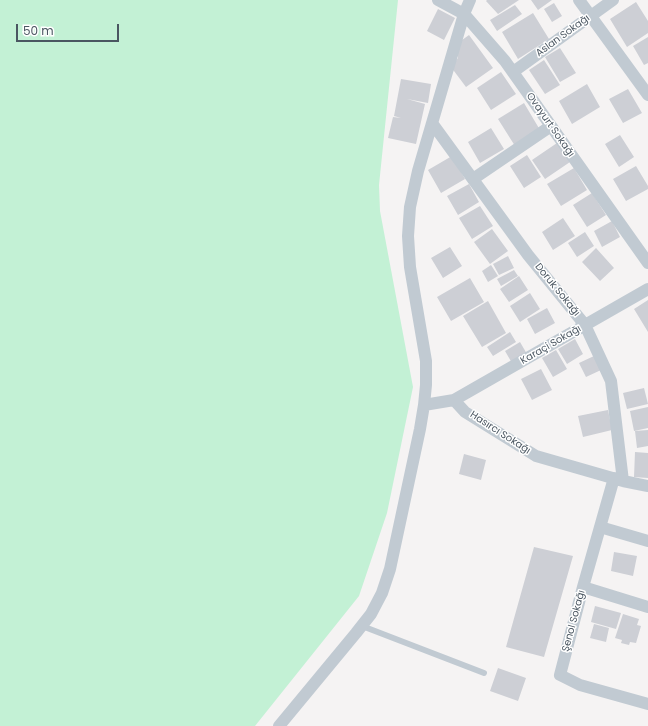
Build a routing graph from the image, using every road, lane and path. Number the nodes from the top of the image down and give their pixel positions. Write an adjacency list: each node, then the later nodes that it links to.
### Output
1 (438, 0): 5 (street, Ovayurt Sokağı)
2 (470, 0): 5 (street)
3 (579, 0): 6 (street)
4 (612, 0): 6 (street, Aslan Sokağı)
5 (464, 14): 7 (street, Ovayurt Sokağı); 9 (street)
6 (590, 16): 7 (street, Aslan Sokağı); 8 (street)
7 (513, 72): 10 (street, Ovayurt Sokağı)
8 (648, 95)
9 (432, 124): 11 (street, Doruk Sokağı); 16 (street)
10 (551, 126): 11 (street); 12 (street, Ovayurt Sokağı)
11 (473, 179): 14 (street, Doruk Sokağı)
12 (648, 263)
13 (648, 289): 14 (street, Karaçi Sokağı)
14 (585, 325): 15 (street, Karaçi Sokağı); 17 (street, Doruk Sokağı)
15 (454, 400): 16 (street); 17 (street, Hasırcı Sokağı)
16 (424, 405): 23 (street)
17 (618, 479): 18 (street, Hasırcı Sokağı); 19 (street, Şenol Sokağı)
18 (648, 486)
19 (600, 527): 20 (street); 21 (street, Şenol Sokağı)
20 (648, 541)
21 (583, 588): 22 (street); 25 (street, Şenol Sokağı)
22 (648, 607)
23 (362, 626): 24 (lane); 26 (street)
24 (484, 673)
25 (648, 704)
26 (279, 726)

